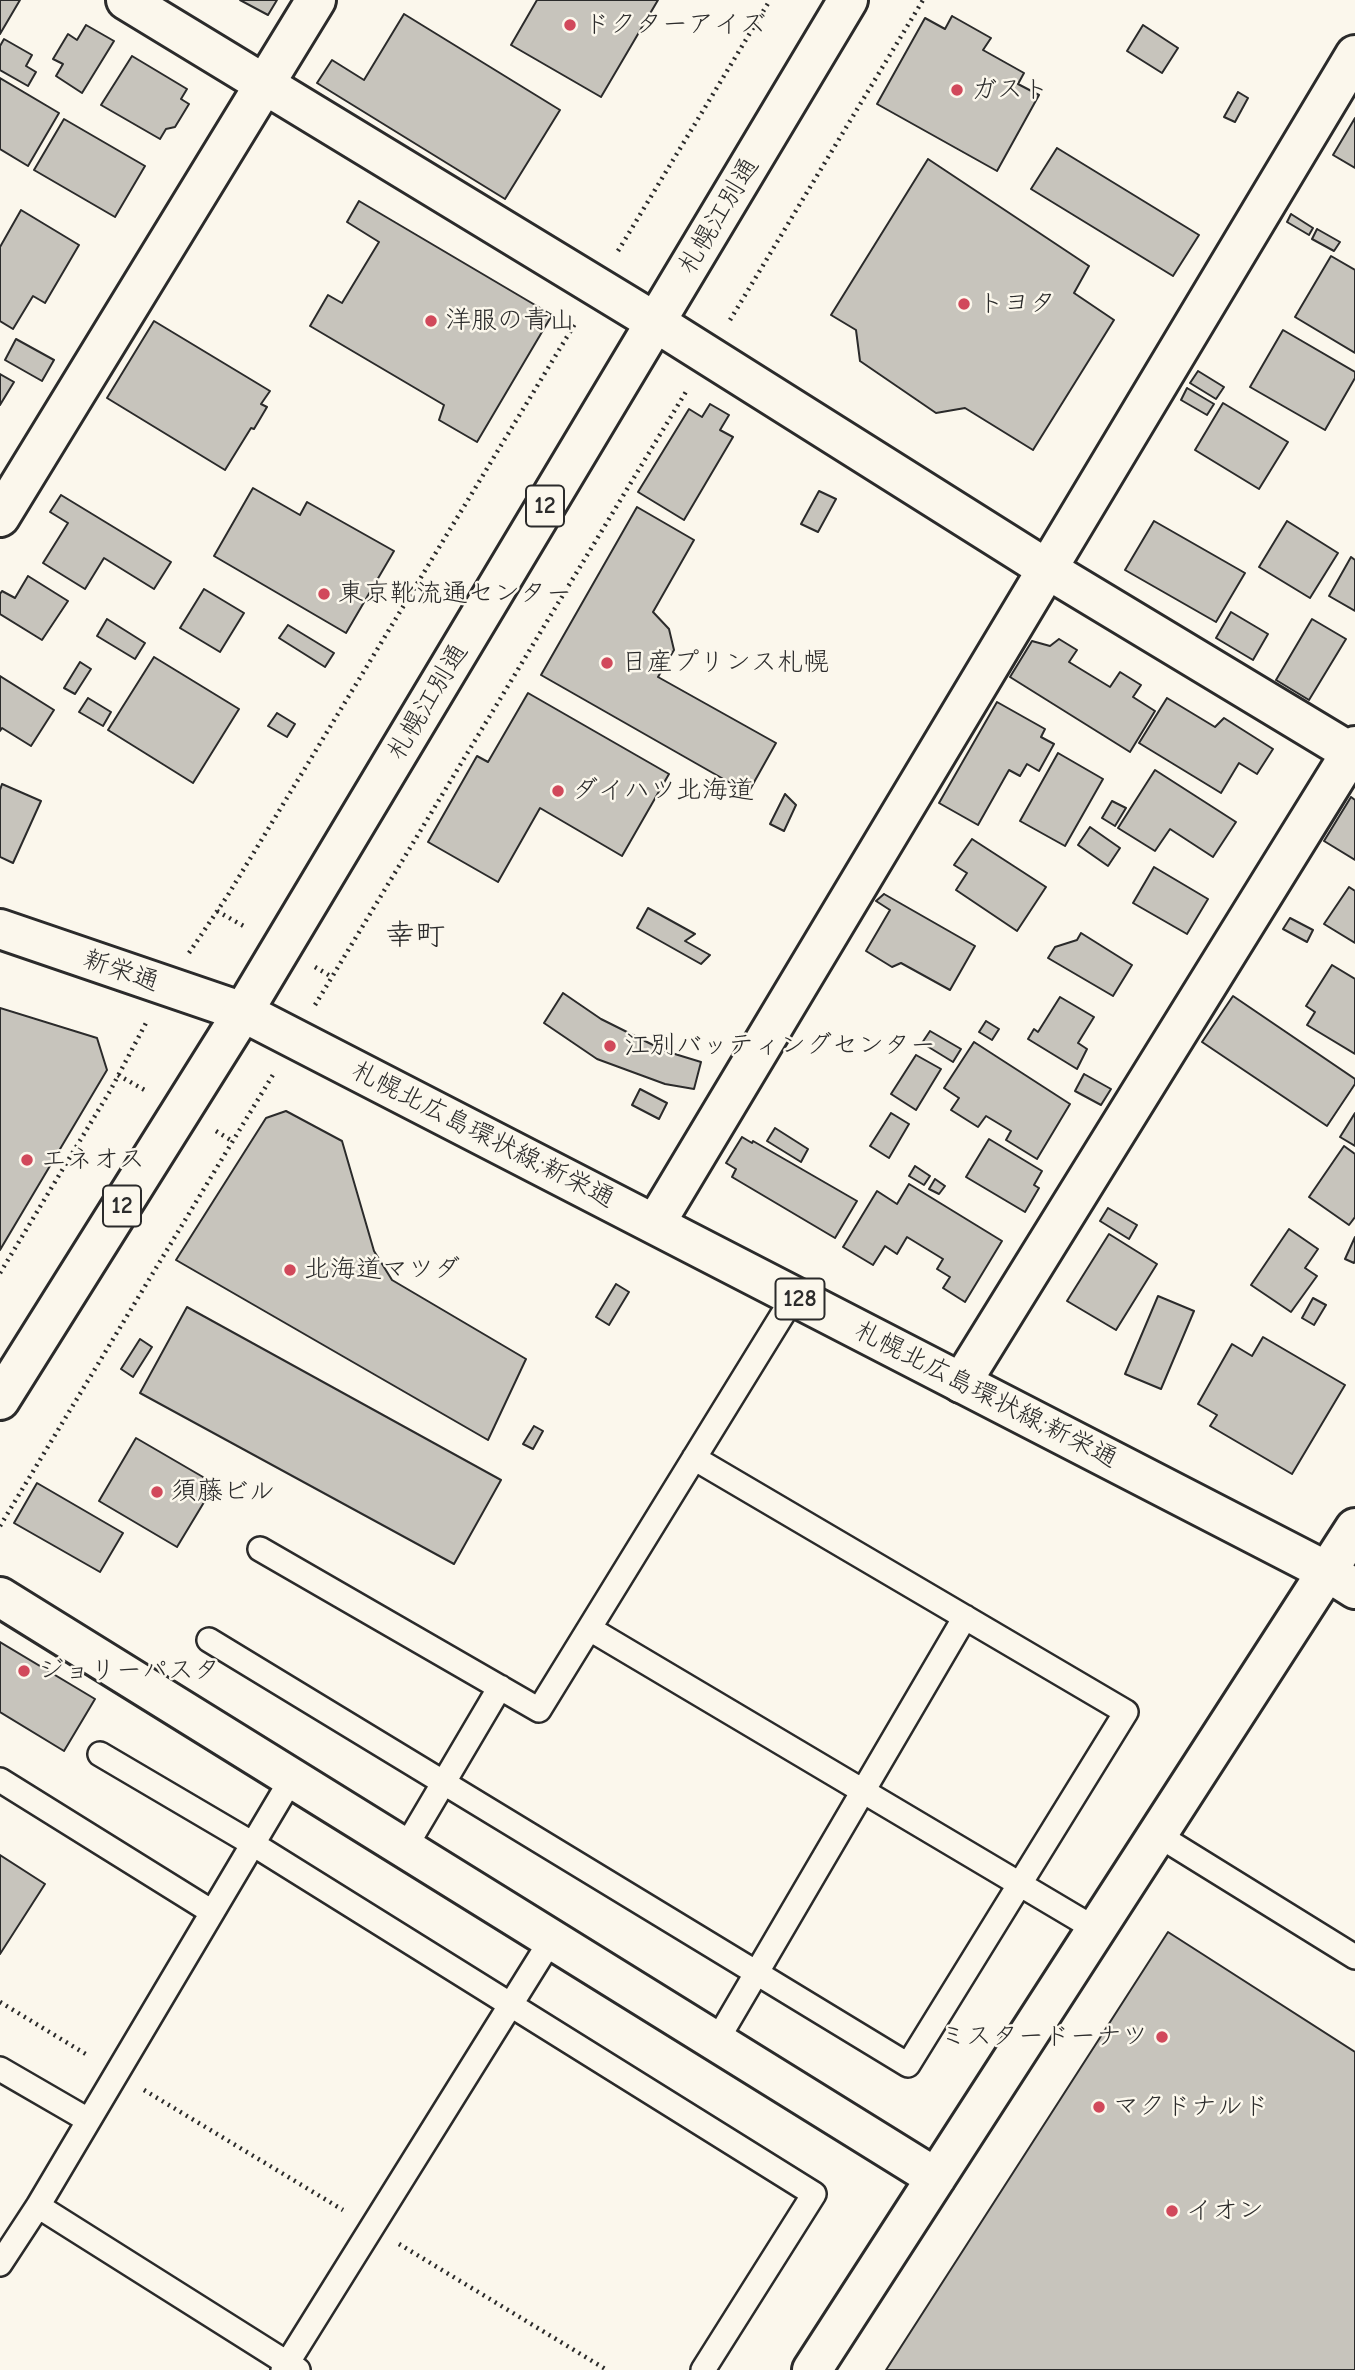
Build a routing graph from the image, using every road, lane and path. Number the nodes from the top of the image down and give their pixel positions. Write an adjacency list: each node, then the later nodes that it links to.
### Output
1 (126, 0): 7 (main road)
2 (316, 0): 7 (main road)
3 (770, 0): 8 (path)
4 (848, 0): 9 (main road, 札幌江別通 / 12)
5 (923, 0): 10 (path)
6 (1355, 55): 12 (main road)
7 (265, 85): 8 (main road); 11 (main road)
8 (597, 287): 9 (main road); 15 (path)
9 (655, 322): 10 (main road); 16 (main road, 札幌江別通 / 12)
10 (708, 355): 12 (main road); 17 (path)
11 (0, 517)
12 (1048, 569): 13 (main road); 18 (main road)
13 (1354, 751): 21 (main road)
14 (0, 929): 15 (main road, 新栄通)
15 (168, 987): 16 (main road, 新栄通); 19 (path)
16 (243, 1012): 17 (main road, 札幌北広島環状線;新栄通 / 128); 22 (main road, 札幌江別通 / 12)
17 (295, 1038): 18 (main road, 札幌北広島環状線;新栄通 / 128); 24 (path)
18 (655, 1224): 20 (main road, 札幌北広島環状線;新栄通 / 128)
19 (0, 1273)
20 (794, 1296): 21 (main road, 札幌北広島環状線;新栄通 / 128); 23 (lane)
21 (961, 1383): 27 (main road, 札幌北広島環状線;新栄通 / 128)
22 (0, 1400)
23 (694, 1458): 29 (lane); 30 (lane)
24 (0, 1526)
25 (1355, 1528): 27 (main road)
26 (260, 1549): 32 (lane)
27 (1342, 1581): 38 (main road)
28 (0, 1597): 34 (main road)
29 (965, 1617): 37 (lane); 41 (lane)
30 (590, 1629): 32 (lane); 37 (lane)
31 (209, 1640): 36 (lane)
32 (500, 1687): 36 (lane)
33 (100, 1754): 39 (lane)
34 (292, 1778): 39 (lane); 40 (main road)
35 (0, 1780): 42 (lane)
36 (445, 1783): 40 (lane); 46 (lane)
37 (863, 1791): 41 (lane); 46 (lane)
38 (1158, 1835): 43 (main road); 45 (lane)
39 (253, 1844): 42 (lane); 48 (lane)
40 (405, 1848): 44 (main road)
41 (1021, 1884): 43 (lane); 46 (lane)
42 (212, 1912): 51 (lane)
43 (1097, 1930): 53 (main road)
44 (551, 1940): 48 (lane); 49 (main road)
45 (1355, 1957)
46 (757, 1973): 49 (lane)
47 (0, 2002): 51 (path)
48 (510, 2006): 55 (lane); 59 (lane)
49 (716, 2042): 53 (main road)
50 (0, 2069): 52 (lane)
51 (117, 2073): 52 (lane); 55 (path)
52 (88, 2120): 54 (lane)
53 (936, 2178): 60 (main road)
54 (38, 2206): 56 (lane); 57 (lane)
55 (372, 2228): 57 (lane); 58 (path)
56 (0, 2264)
57 (290, 2368)
58 (607, 2370)
59 (703, 2370)
60 (811, 2370)

